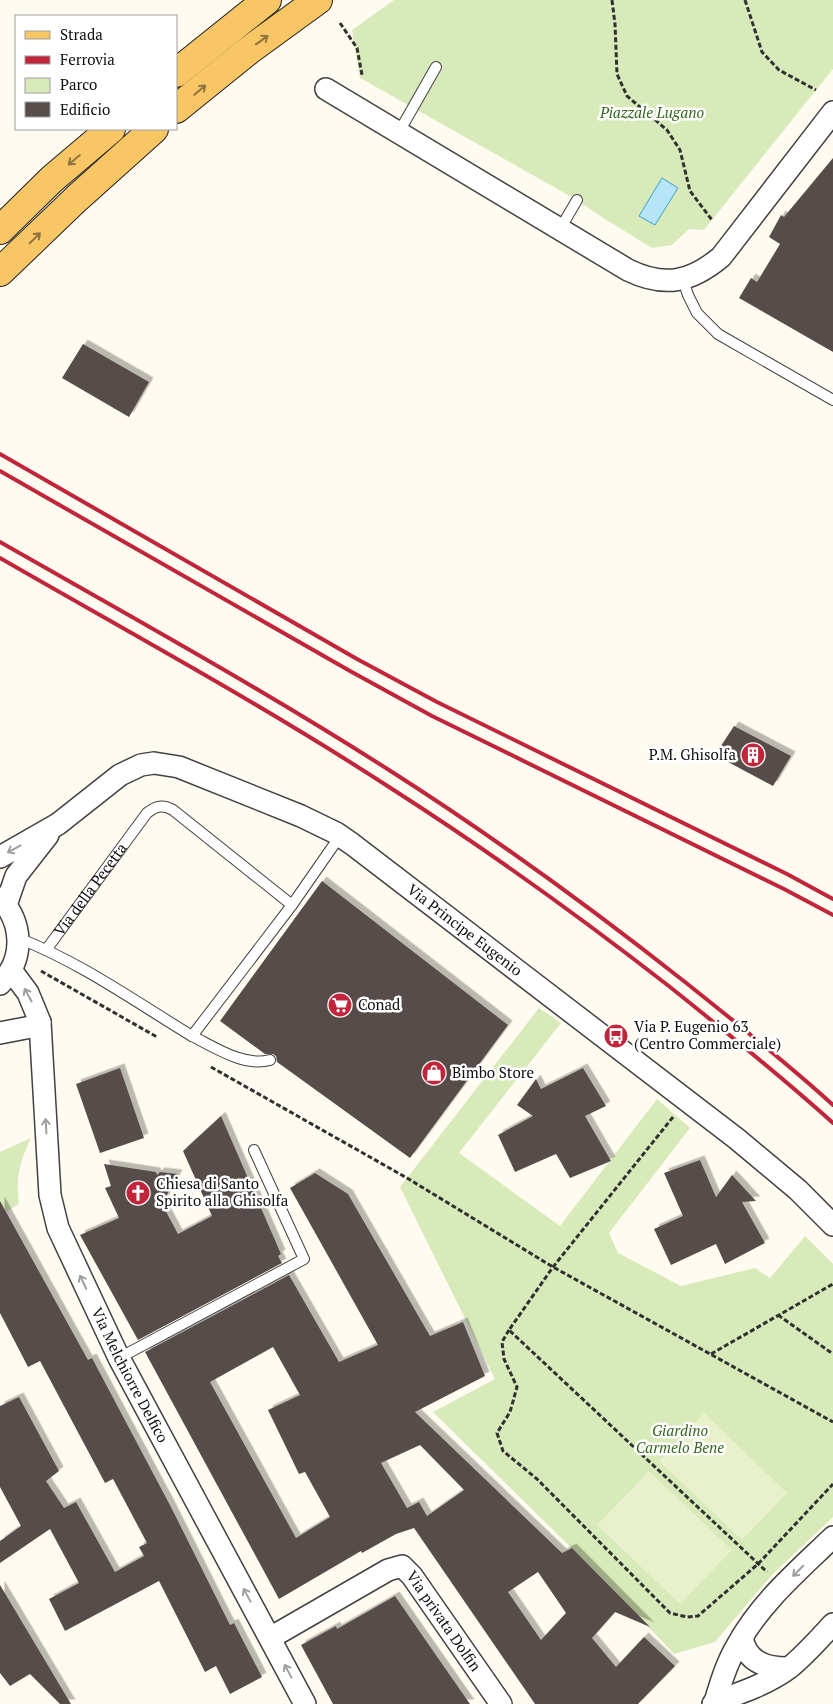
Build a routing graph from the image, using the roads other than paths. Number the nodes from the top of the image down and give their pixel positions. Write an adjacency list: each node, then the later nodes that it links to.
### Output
1 (267, 0): 4 (main road)
2 (318, 0): 6 (main road, one-way to 2)
3 (436, 67): 10 (lane)
4 (178, 71)
5 (326, 89): 10 (street)
6 (178, 107)
7 (833, 112): 15 (street)
8 (110, 130): 13 (main road, one-way to 13)
9 (153, 130): 14 (main road, one-way to 9)
10 (399, 132): 12 (street)
11 (577, 200): 12 (lane)
12 (560, 229): 15 (street)
13 (0, 230)
14 (0, 272)
15 (683, 280): 16 (lane)
16 (833, 400)
17 (58, 824): 18 (street, Via Principe Eugenio); 19 (street, Via Principe Eugenio, one-way to 19); 20 (street, Via Principe Eugenio)
18 (340, 836): 21 (lane); 30 (street, Via Principe Eugenio)
19 (0, 856)
20 (3, 902): 22 (street)
21 (292, 905): 23 (lane, Via della Pecetta); 27 (lane)
22 (18, 938): 23 (lane, Via della Pecetta); 24 (street)
23 (46, 950): 27 (lane)
24 (6, 977): 25 (street, Via Melchiorre Delfico, one-way to 24)
25 (40, 1022): 26 (street); 31 (street, Via Melchiorre Delfico, one-way to 25)
26 (0, 1033)
27 (192, 1036): 28 (lane)
28 (270, 1060)
29 (254, 1150): 31 (lane)
30 (833, 1225)
31 (119, 1358): 35 (street, Via Melchiorre Delfico, one-way to 31)
32 (833, 1537): 34 (street, one-way to 34)
33 (830, 1633): 36 (street)
34 (742, 1637): 36 (street); 37 (street)
35 (270, 1638): 38 (street, Via Melchiorre Delfico, one-way to 35); 39 (street, Via privata Dolfin)
36 (788, 1668): 37 (street)
37 (714, 1703)
38 (305, 1704)
39 (501, 1704)

